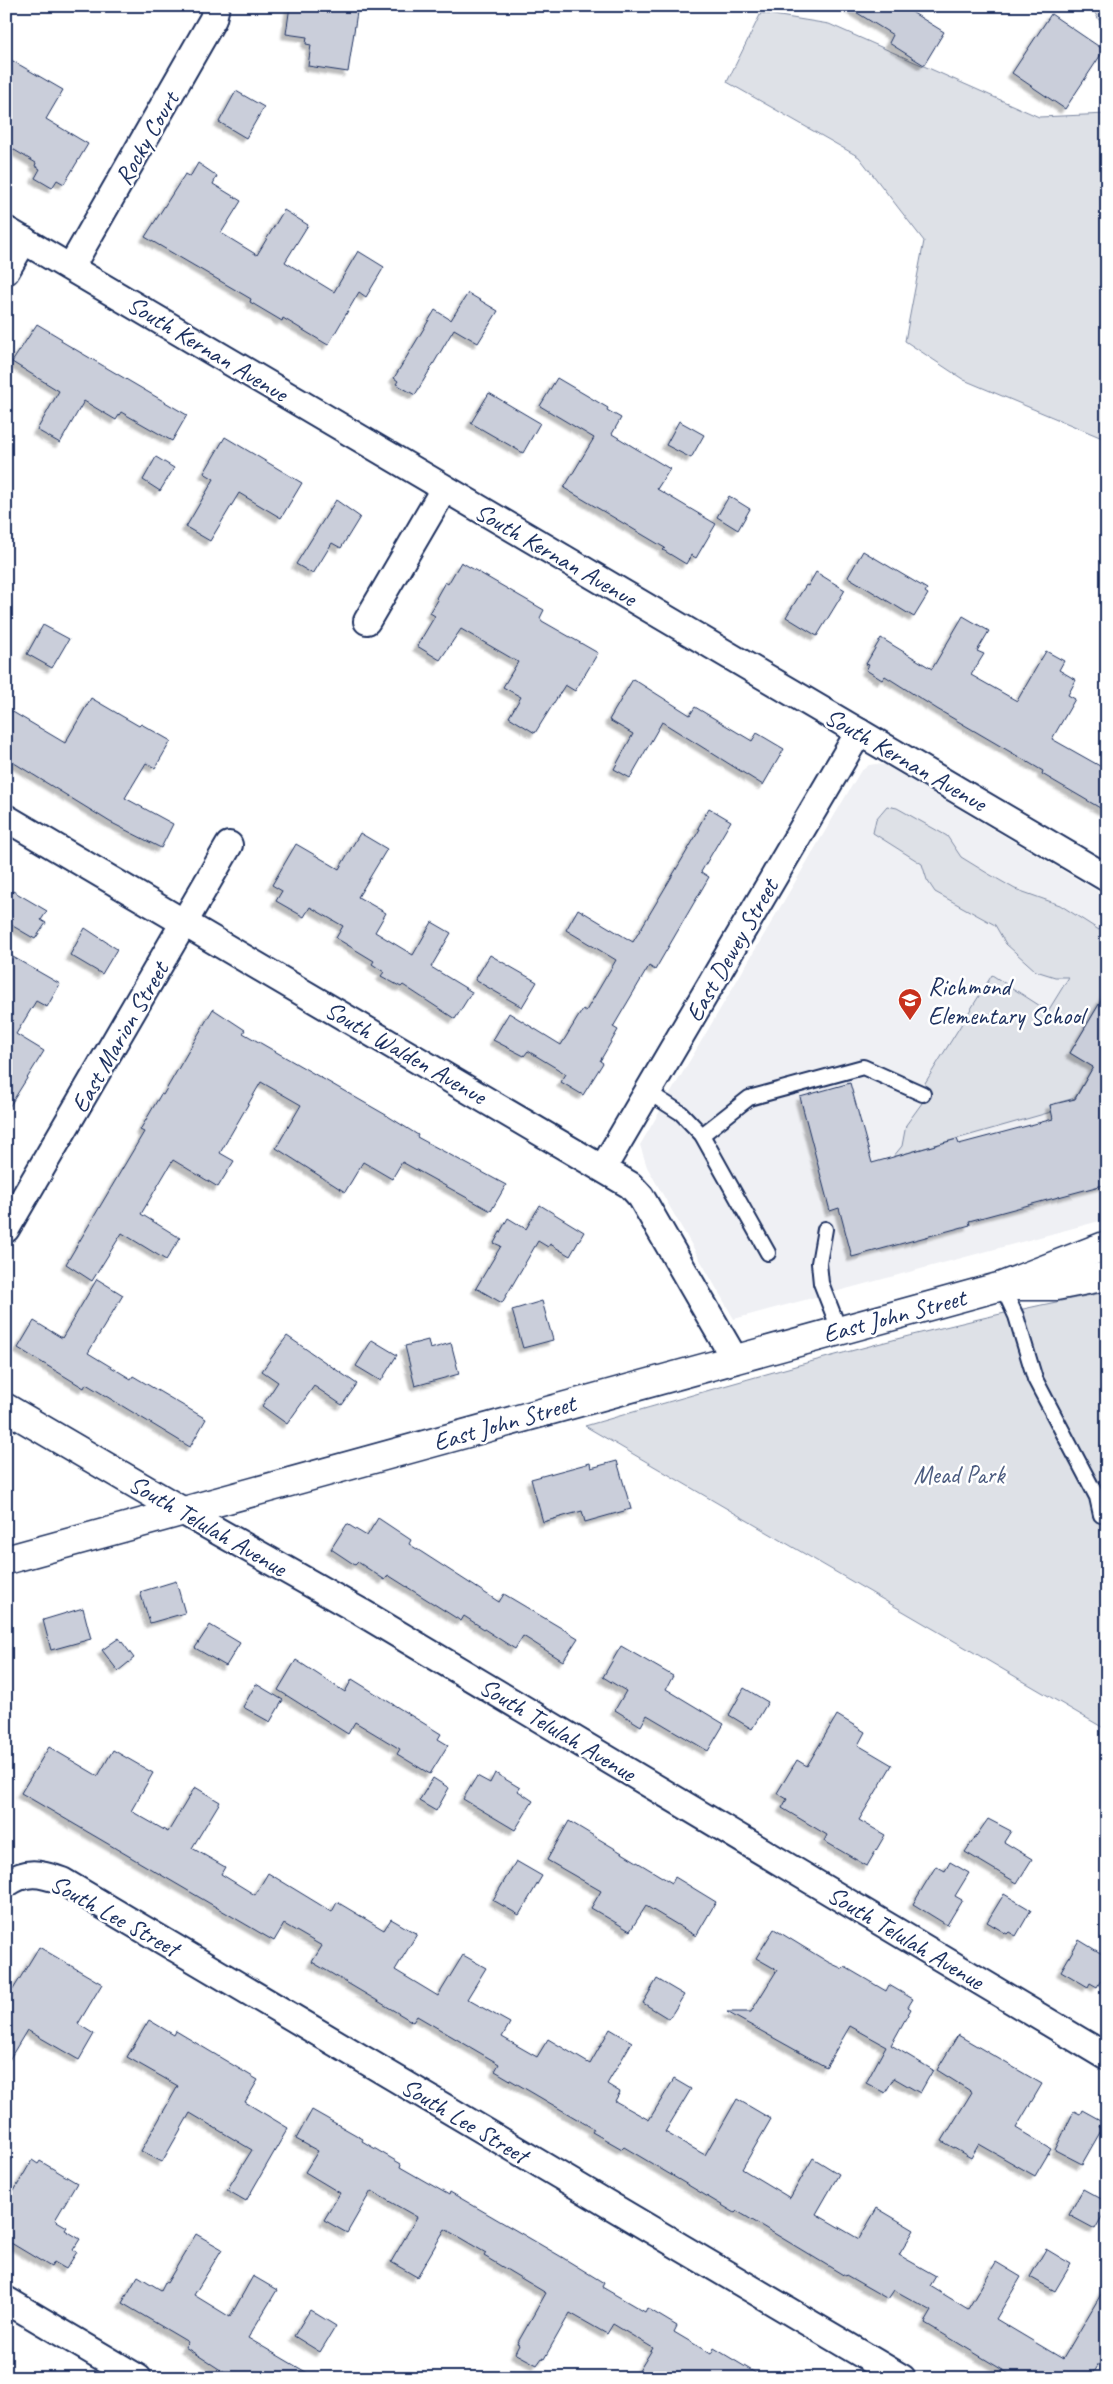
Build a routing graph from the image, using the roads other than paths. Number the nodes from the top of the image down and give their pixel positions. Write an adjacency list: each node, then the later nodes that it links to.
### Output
1 (216, 6): 3 (street, Rocky Court)
2 (15, 235): 3 (street, South Kernan Avenue); 4 (street)
3 (71, 267): 5 (street, South Kernan Avenue)
4 (6, 271)
5 (444, 489): 6 (street); 7 (street, South Kernan Avenue)
6 (367, 621)
7 (859, 732): 10 (street, South Kernan Avenue); 12 (street, East Dewey Street)
8 (6, 818): 11 (street, South Walden Avenue)
9 (229, 845): 11 (street, East Marion Street)
10 (1107, 878)
11 (185, 924): 15 (street, South Walden Avenue); 16 (street, East Marion Street)
12 (648, 1092): 14 (lane); 15 (street, East Dewey Street)
13 (923, 1094): 14 (lane)
14 (702, 1135): 19 (lane)
15 (603, 1168): 23 (street, South Walden Avenue)
16 (6, 1229)
17 (825, 1229): 22 (lane)
18 (1107, 1245): 21 (street, East John Street)
19 (768, 1253)
20 (1107, 1276): 21 (street, East John Street)
21 (1002, 1286): 22 (street, East John Street); 26 (lane)
22 (839, 1329): 23 (street, East John Street)
23 (734, 1358): 25 (street, East John Street)
24 (6, 1408): 25 (street, South Telulah Avenue)
25 (182, 1512): 27 (street, East John Street); 29 (street, South Telulah Avenue)
26 (1101, 1515)
27 (6, 1560)
28 (15, 1879): 32 (street, South Lee Street)
29 (1107, 2057)
30 (6, 2300): 31 (street)
31 (138, 2378)
32 (902, 2378)

